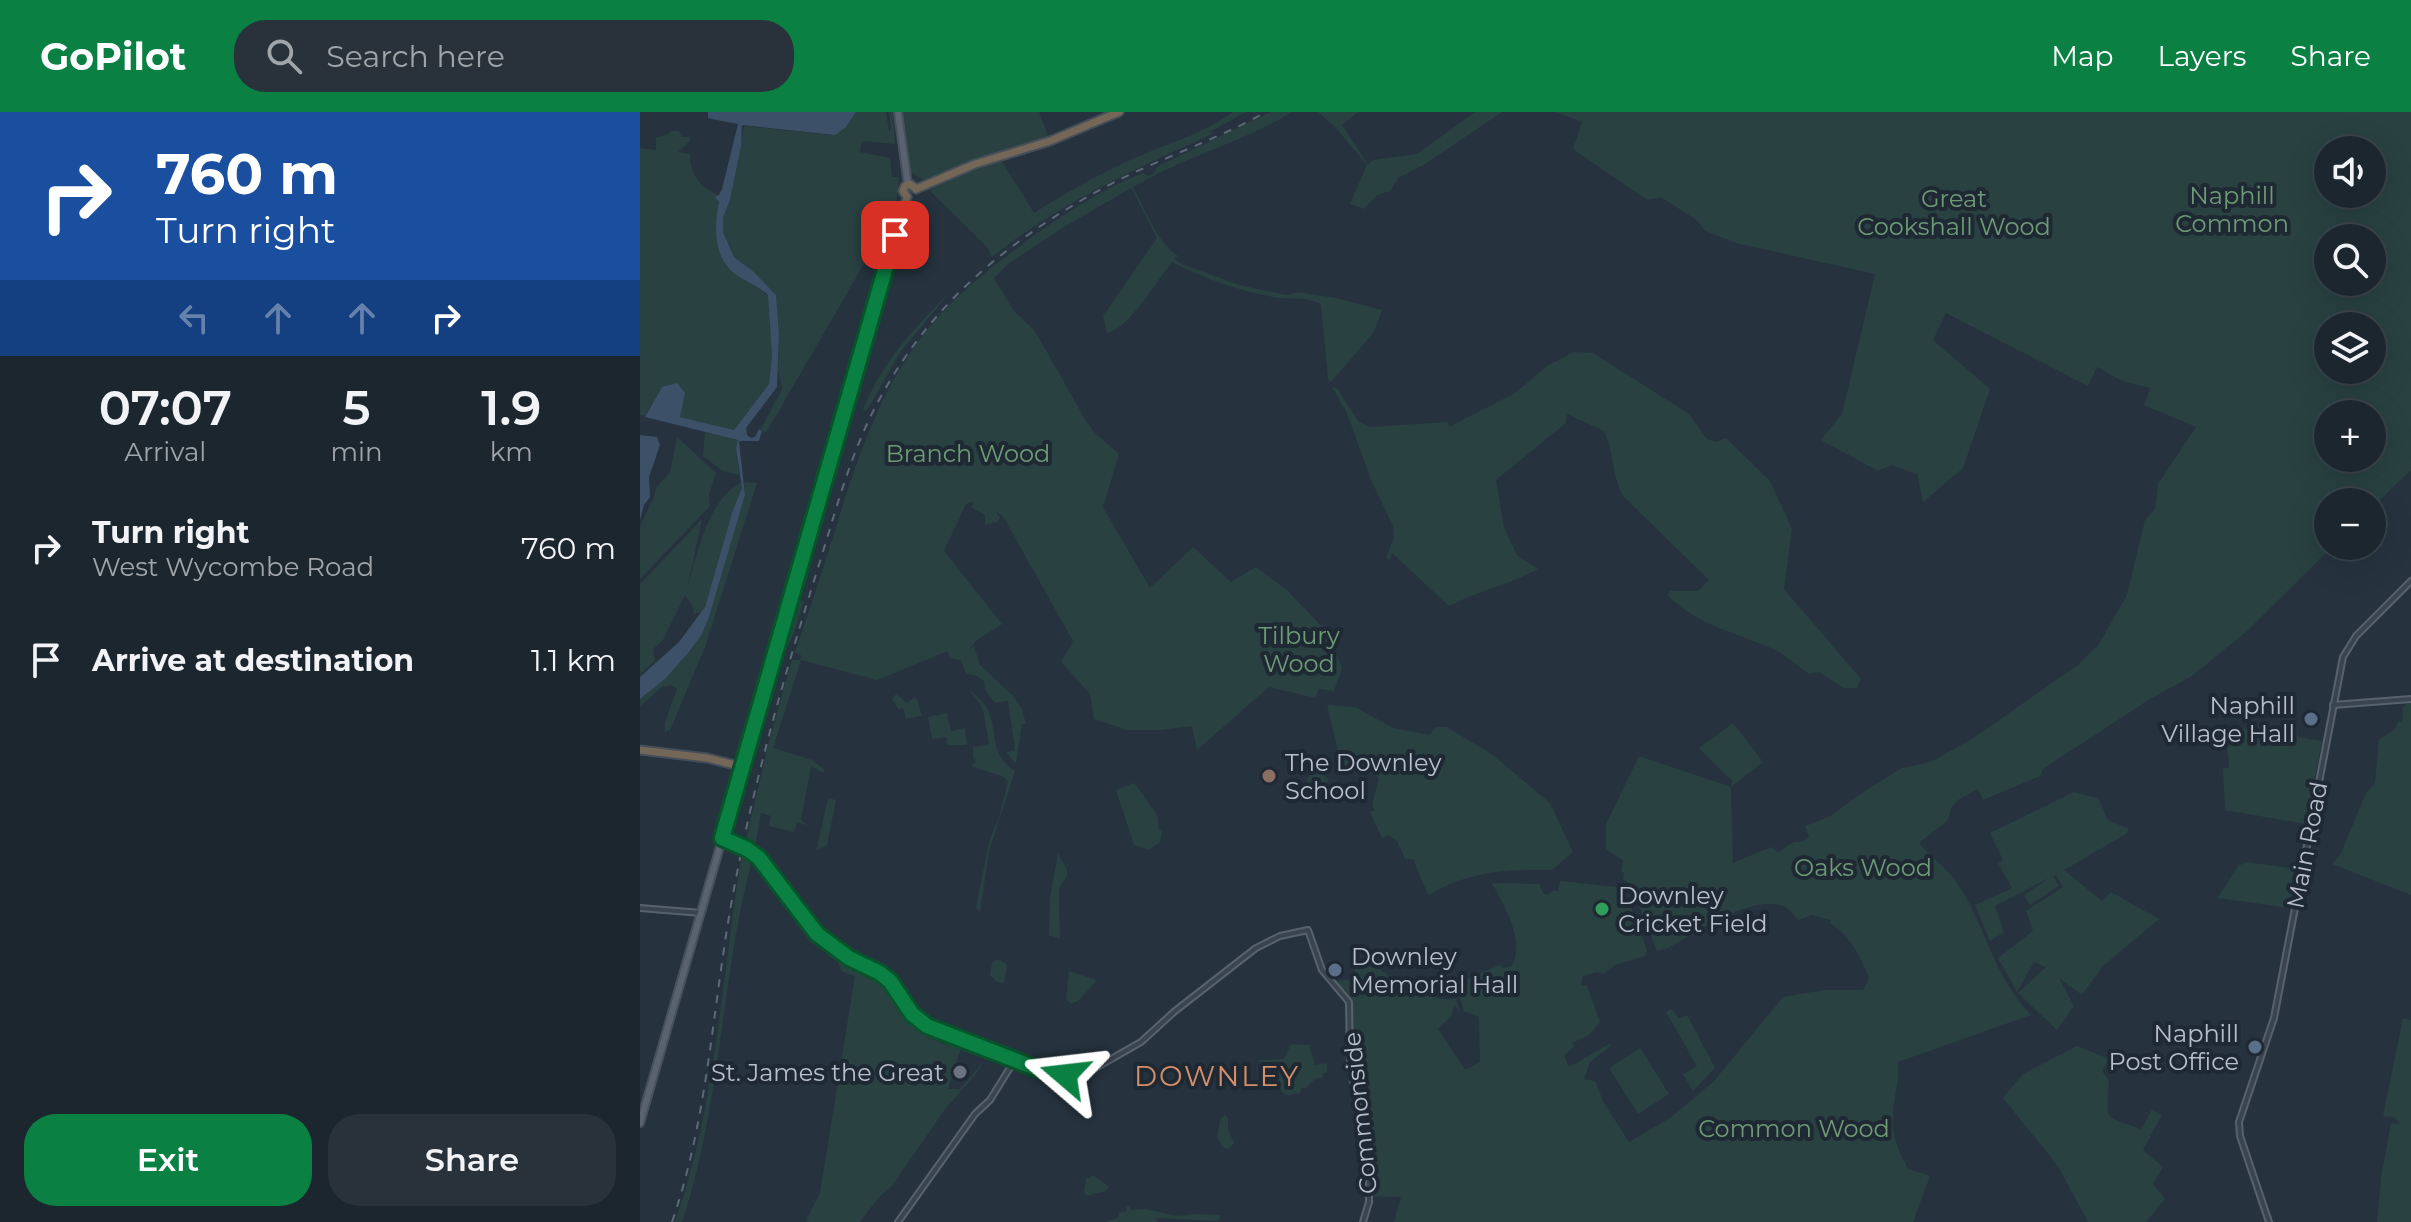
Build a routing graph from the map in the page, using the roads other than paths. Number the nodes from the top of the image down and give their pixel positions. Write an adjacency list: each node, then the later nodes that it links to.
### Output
1 (898, 112): 3 (main road)
2 (1119, 112): 3 (highway)
3 (912, 187): 8 (highway)
4 (2411, 581): 6 (street, Main Road)
5 (2411, 699): 6 (street)
6 (2333, 705): 16 (street, Main Road)
7 (640, 750): 8 (highway)
8 (743, 767): 9 (main road)
9 (722, 838): 11 (main road); 12 (street, bridge)
10 (640, 908): 11 (street)
11 (701, 913): 13 (main road)
12 (1016, 1058): 14 (street); 15 (street, Commonside)
13 (640, 1123)
14 (898, 1222)
15 (1363, 1222)
16 (2269, 1222)

